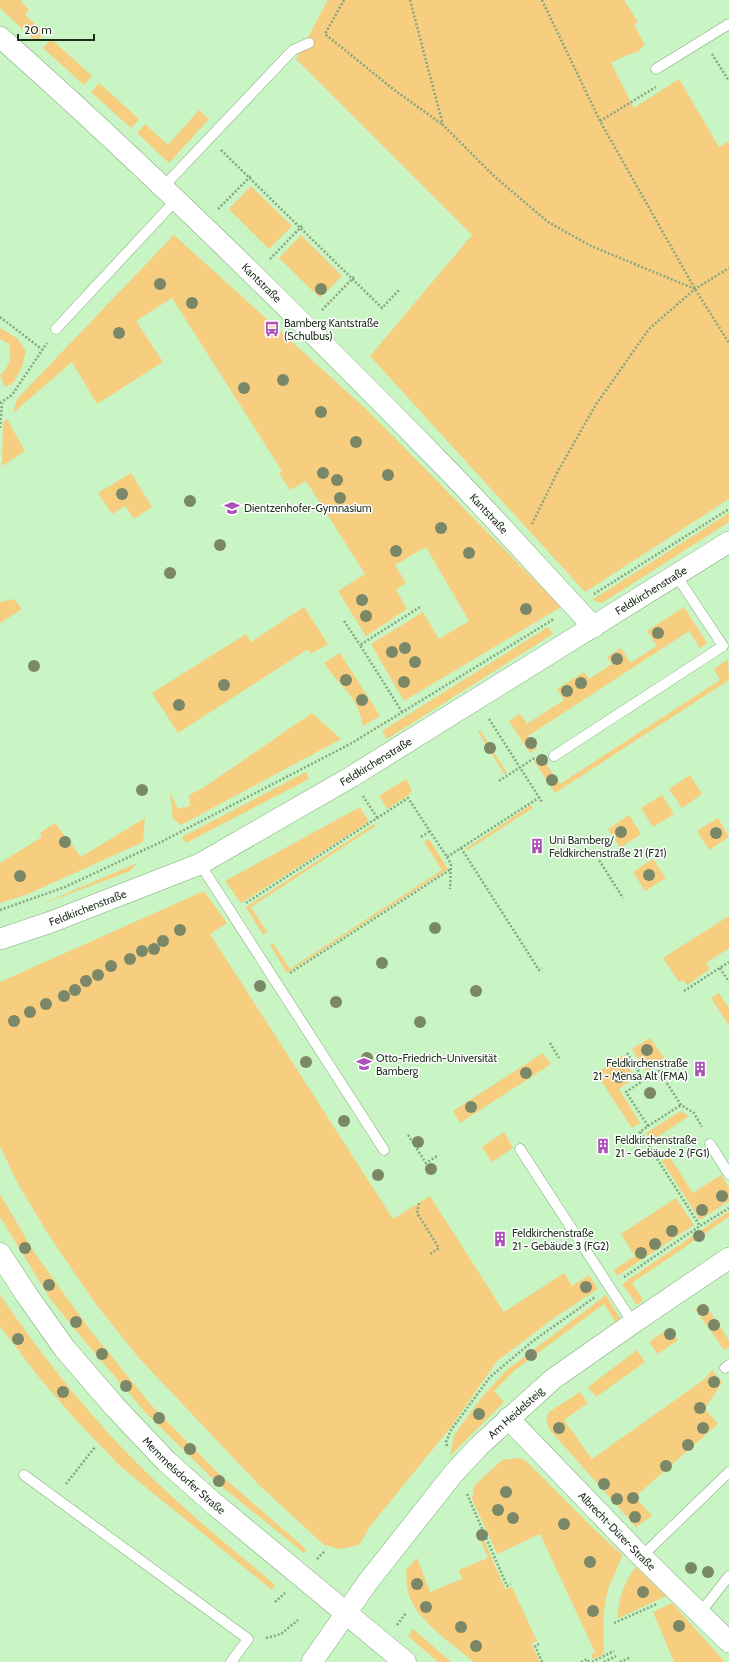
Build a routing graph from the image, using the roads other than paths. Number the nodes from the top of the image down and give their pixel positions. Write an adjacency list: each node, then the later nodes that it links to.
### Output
1 (729, 24): 4 (lane)
2 (0, 37): 5 (street, Kantstraße)
3 (309, 43): 5 (lane)
4 (656, 69)
5 (169, 194): 6 (lane); 9 (street, Kantstraße)
6 (56, 329)
7 (729, 542): 8 (street, Feldkirchenstraße)
8 (676, 575): 9 (street, Feldkirchenstraße); 10 (lane)
9 (594, 627): 11 (street, Feldkirchenstraße)
10 (554, 756)
11 (200, 864): 12 (street, Feldkirchenstraße); 15 (lane)
12 (0, 939)
13 (710, 1144): 16 (lane)
14 (520, 1149): 19 (lane)
15 (384, 1150)
16 (729, 1174)
17 (0, 1254): 25 (main road, Memmelsdorfer Straße)
18 (729, 1258): 19 (street, Am Heidelsteig)
19 (633, 1323): 20 (street, Am Heidelsteig)
20 (508, 1418): 23 (street, Albrecht-Dürer-Straße); 25 (street, Am Heidelsteig)
21 (729, 1472): 23 (lane)
22 (24, 1475): 28 (lane)
23 (642, 1556): 26 (street, Albrecht-Dürer-Straße)
24 (729, 1576): 26 (lane)
25 (346, 1613): 29 (street, Am Heidelsteig); 30 (main road, Memmelsdorfer Straße)
26 (700, 1613): 27 (street, Albrecht-Dürer-Straße)
27 (729, 1642)
28 (231, 1662)
29 (312, 1662)
30 (405, 1662)

